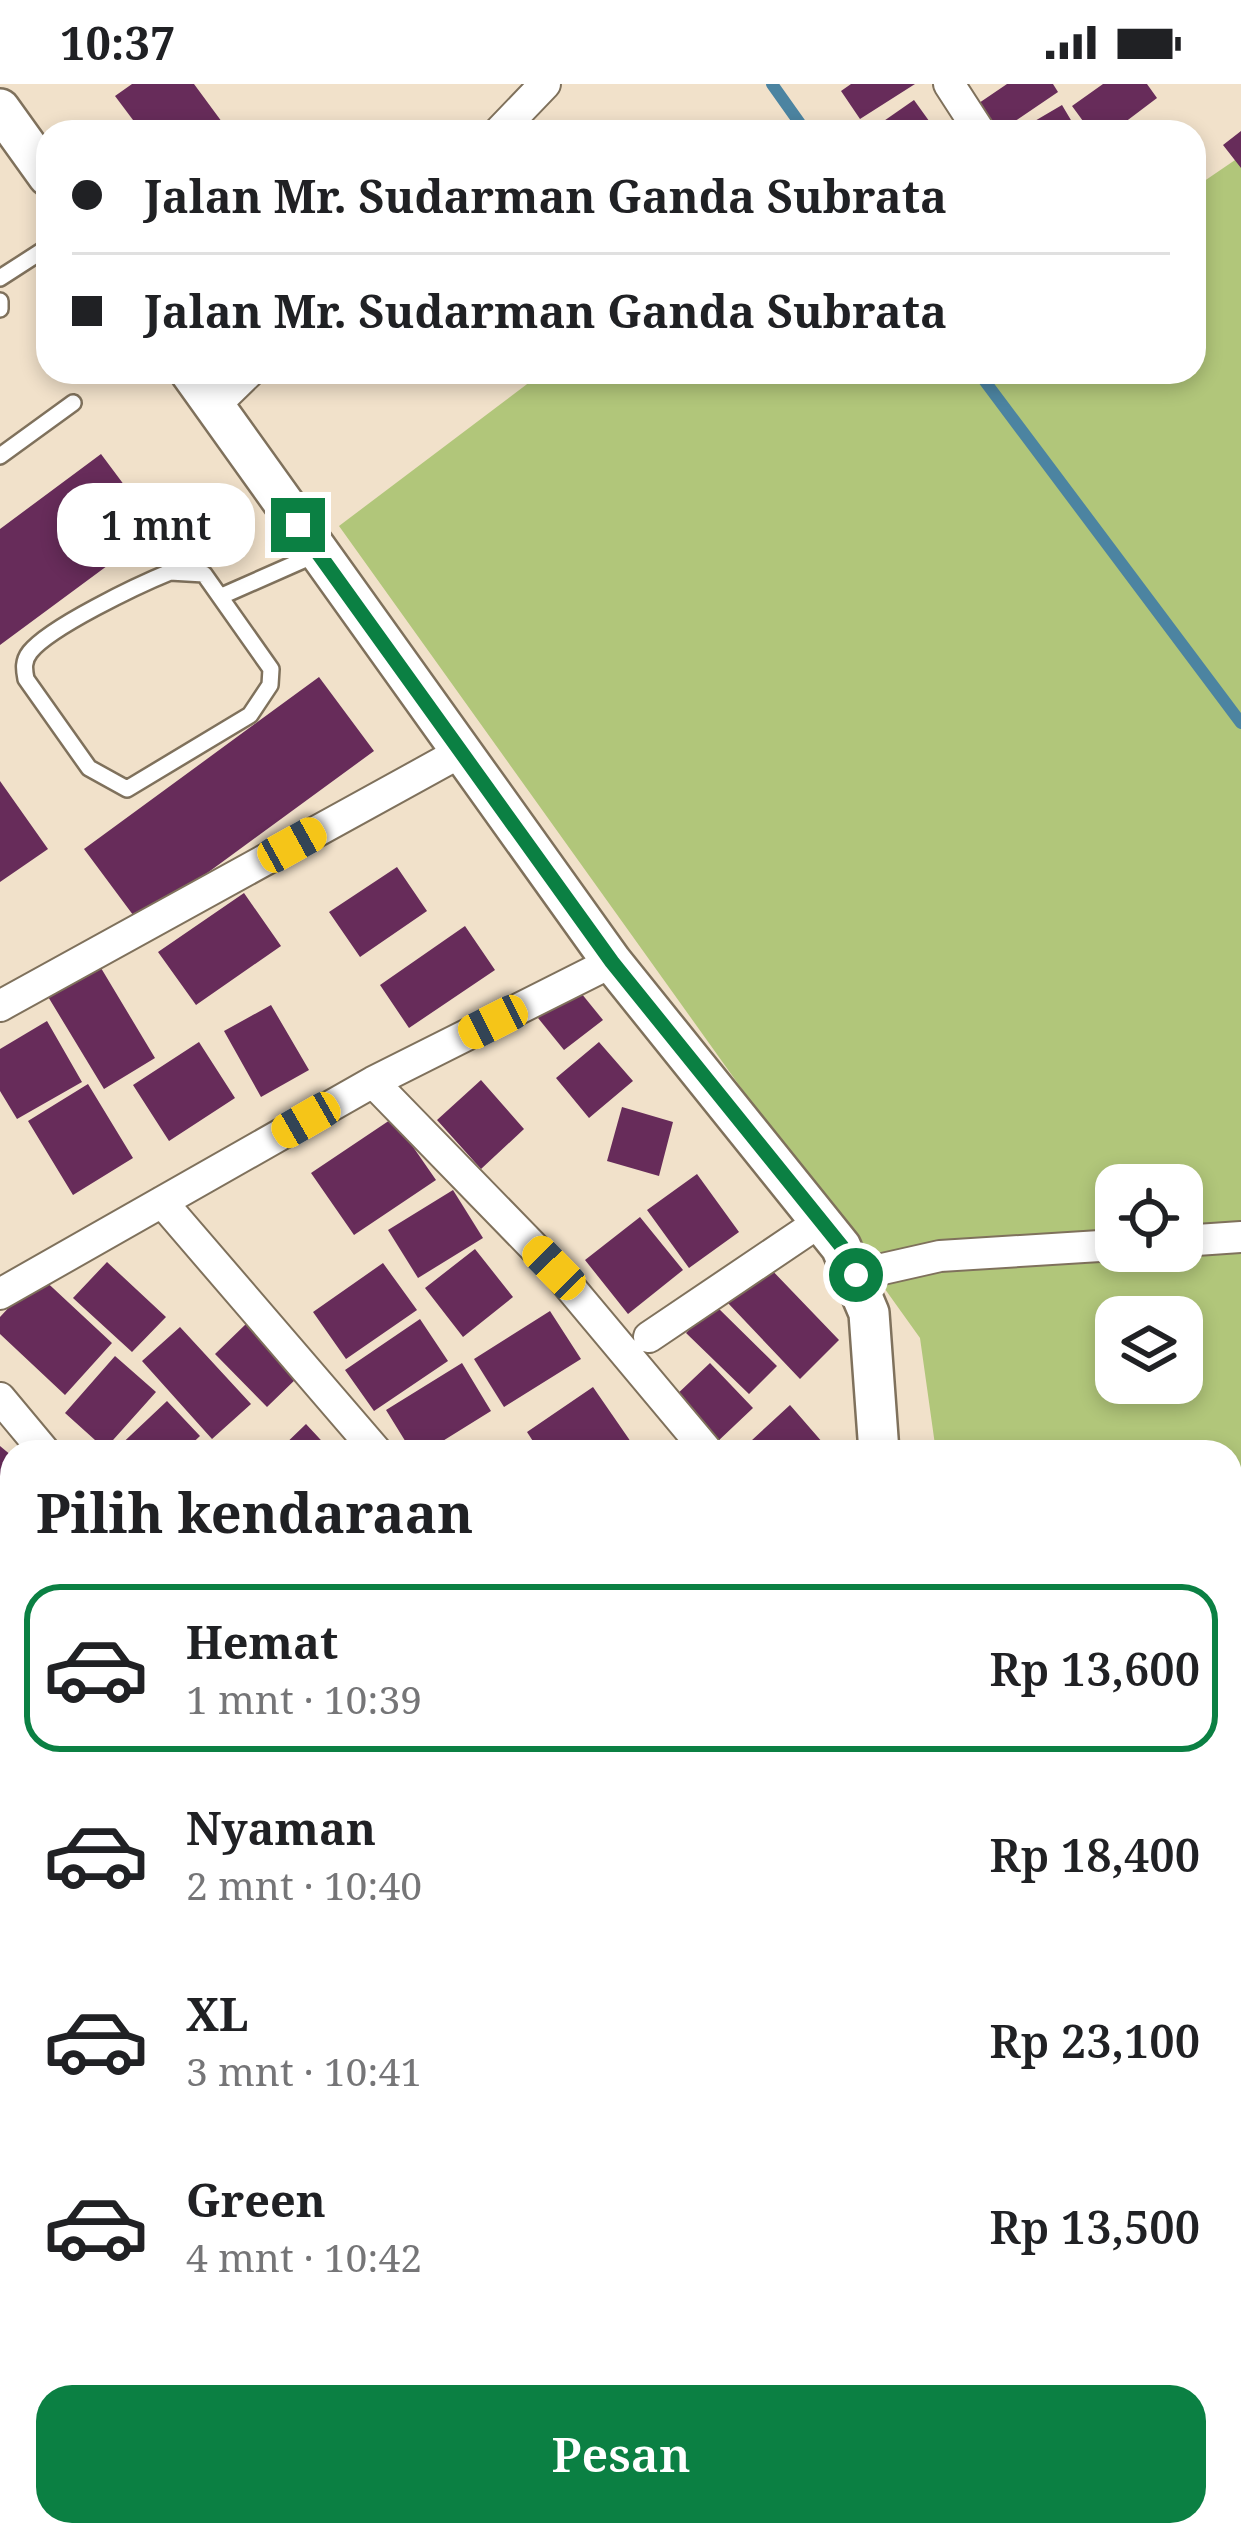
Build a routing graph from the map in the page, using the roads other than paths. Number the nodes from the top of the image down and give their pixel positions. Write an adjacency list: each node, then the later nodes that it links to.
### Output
1 (545, 84): 4 (street)
2 (950, 84): 5 (street)
3 (0, 109): 6 (street)
4 (510, 120)
5 (972, 120)
6 (36, 159)
7 (36, 256): 8 (lane)
8 (0, 278)
9 (198, 384): 12 (street)
10 (237, 384): 12 (street)
11 (73, 404): 13 (lane)
12 (214, 406): 14 (street)
13 (0, 456)
14 (317, 554): 15 (lane); 16 (street)
15 (224, 596): 15 (lane)
16 (459, 753): 17 (street); 18 (street)
17 (612, 962): 19 (street); 21 (street)
18 (0, 1006)
19 (374, 1082): 20 (street); 31 (street)
20 (162, 1202): 26 (street); 30 (street)
21 (821, 1221): 25 (street); 27 (street)
22 (1241, 1238): 23 (street)
23 (1203, 1240)
24 (1095, 1246): 25 (street)
25 (856, 1275): 32 (street)
26 (0, 1294)
27 (649, 1336)
28 (0, 1398): 29 (street)
29 (35, 1440)
30 (367, 1440)
31 (698, 1440)
32 (878, 1440)

